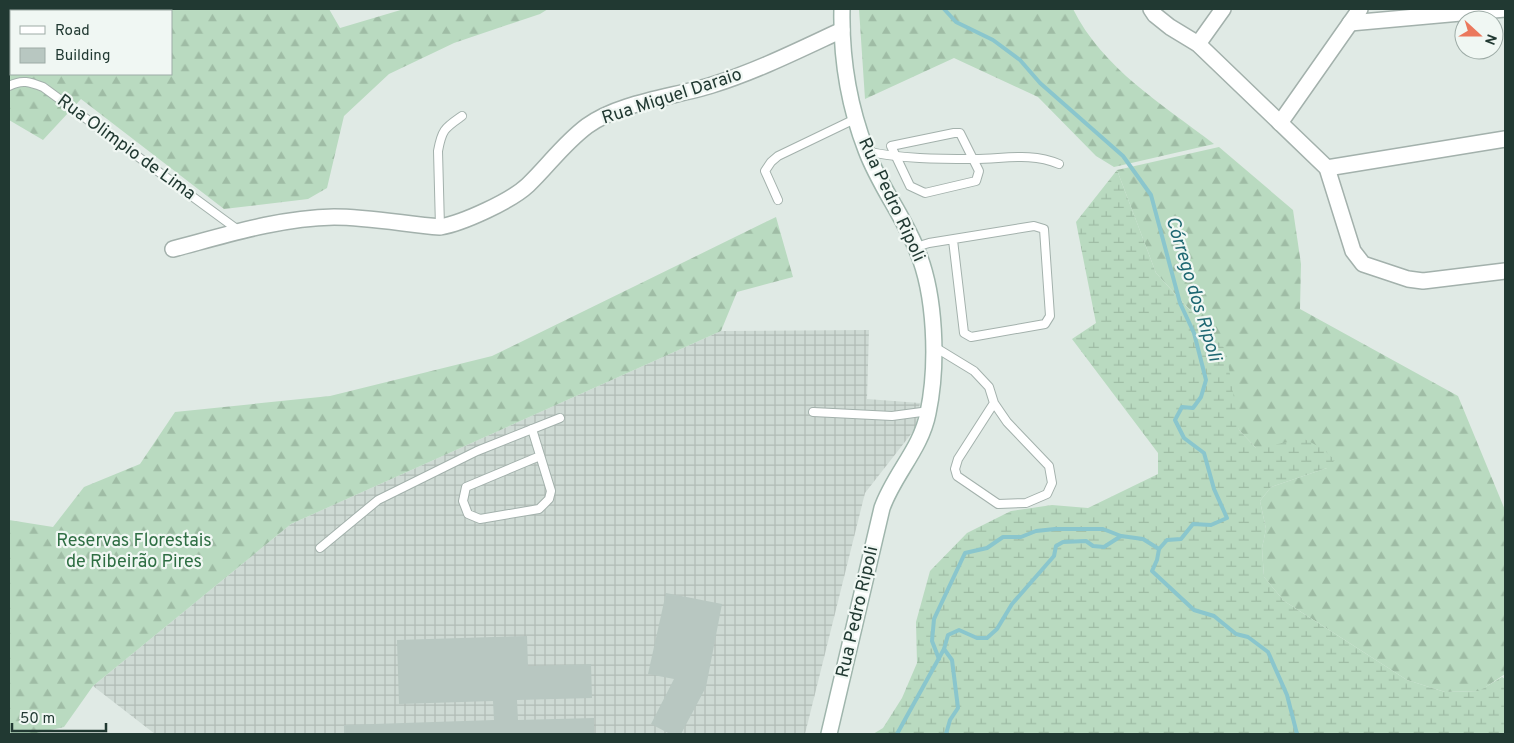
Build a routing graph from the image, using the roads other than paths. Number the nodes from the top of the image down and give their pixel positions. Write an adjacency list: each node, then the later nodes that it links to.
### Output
1 (842, 9): 7 (street, Rua Pedro Ripoli)
2 (1151, 9): 8 (street)
3 (1223, 9): 8 (street)
4 (1360, 9): 6 (street)
5 (1505, 9): 6 (street)
6 (1350, 23): 12 (street)
7 (842, 30): 11 (street, Rua Pedro Ripoli); 20 (street, Rua Miguel Daraio)
8 (1198, 44): 12 (street)
9 (9, 86): 21 (lane, Rua Olimpio de Lima)
10 (462, 116): 20 (lane)
11 (855, 119): 14 (street, Rua Pedro Ripoli); 19 (lane)
12 (1280, 123): 18 (street)
13 (1505, 139): 18 (street)
14 (866, 151): 15 (lane); 23 (street, Rua Pedro Ripoli)
15 (895, 156): 16 (lane); 16 (lane); 16 (lane)
16 (974, 159): 17 (lane)
17 (1058, 164)
18 (1328, 168): 25 (street)
19 (778, 200)
20 (440, 227): 21 (street, Rua Miguel Daraio)
21 (238, 230): 24 (street, Rua Miguel Daraio)
22 (953, 240): 22 (lane); 23 (lane)
23 (916, 247): 26 (street, Rua Pedro Ripoli)
24 (173, 249)
25 (1505, 271)
26 (932, 346): 27 (lane); 28 (street, Rua Pedro Ripoli)
27 (994, 402): 27 (lane)
28 (928, 411): 29 (lane); 34 (street, Rua Pedro Ripoli)
29 (813, 412)
30 (560, 418): 31 (lane)
31 (532, 429): 32 (lane); 33 (lane)
32 (540, 456): 32 (lane)
33 (320, 548)
34 (830, 734)

